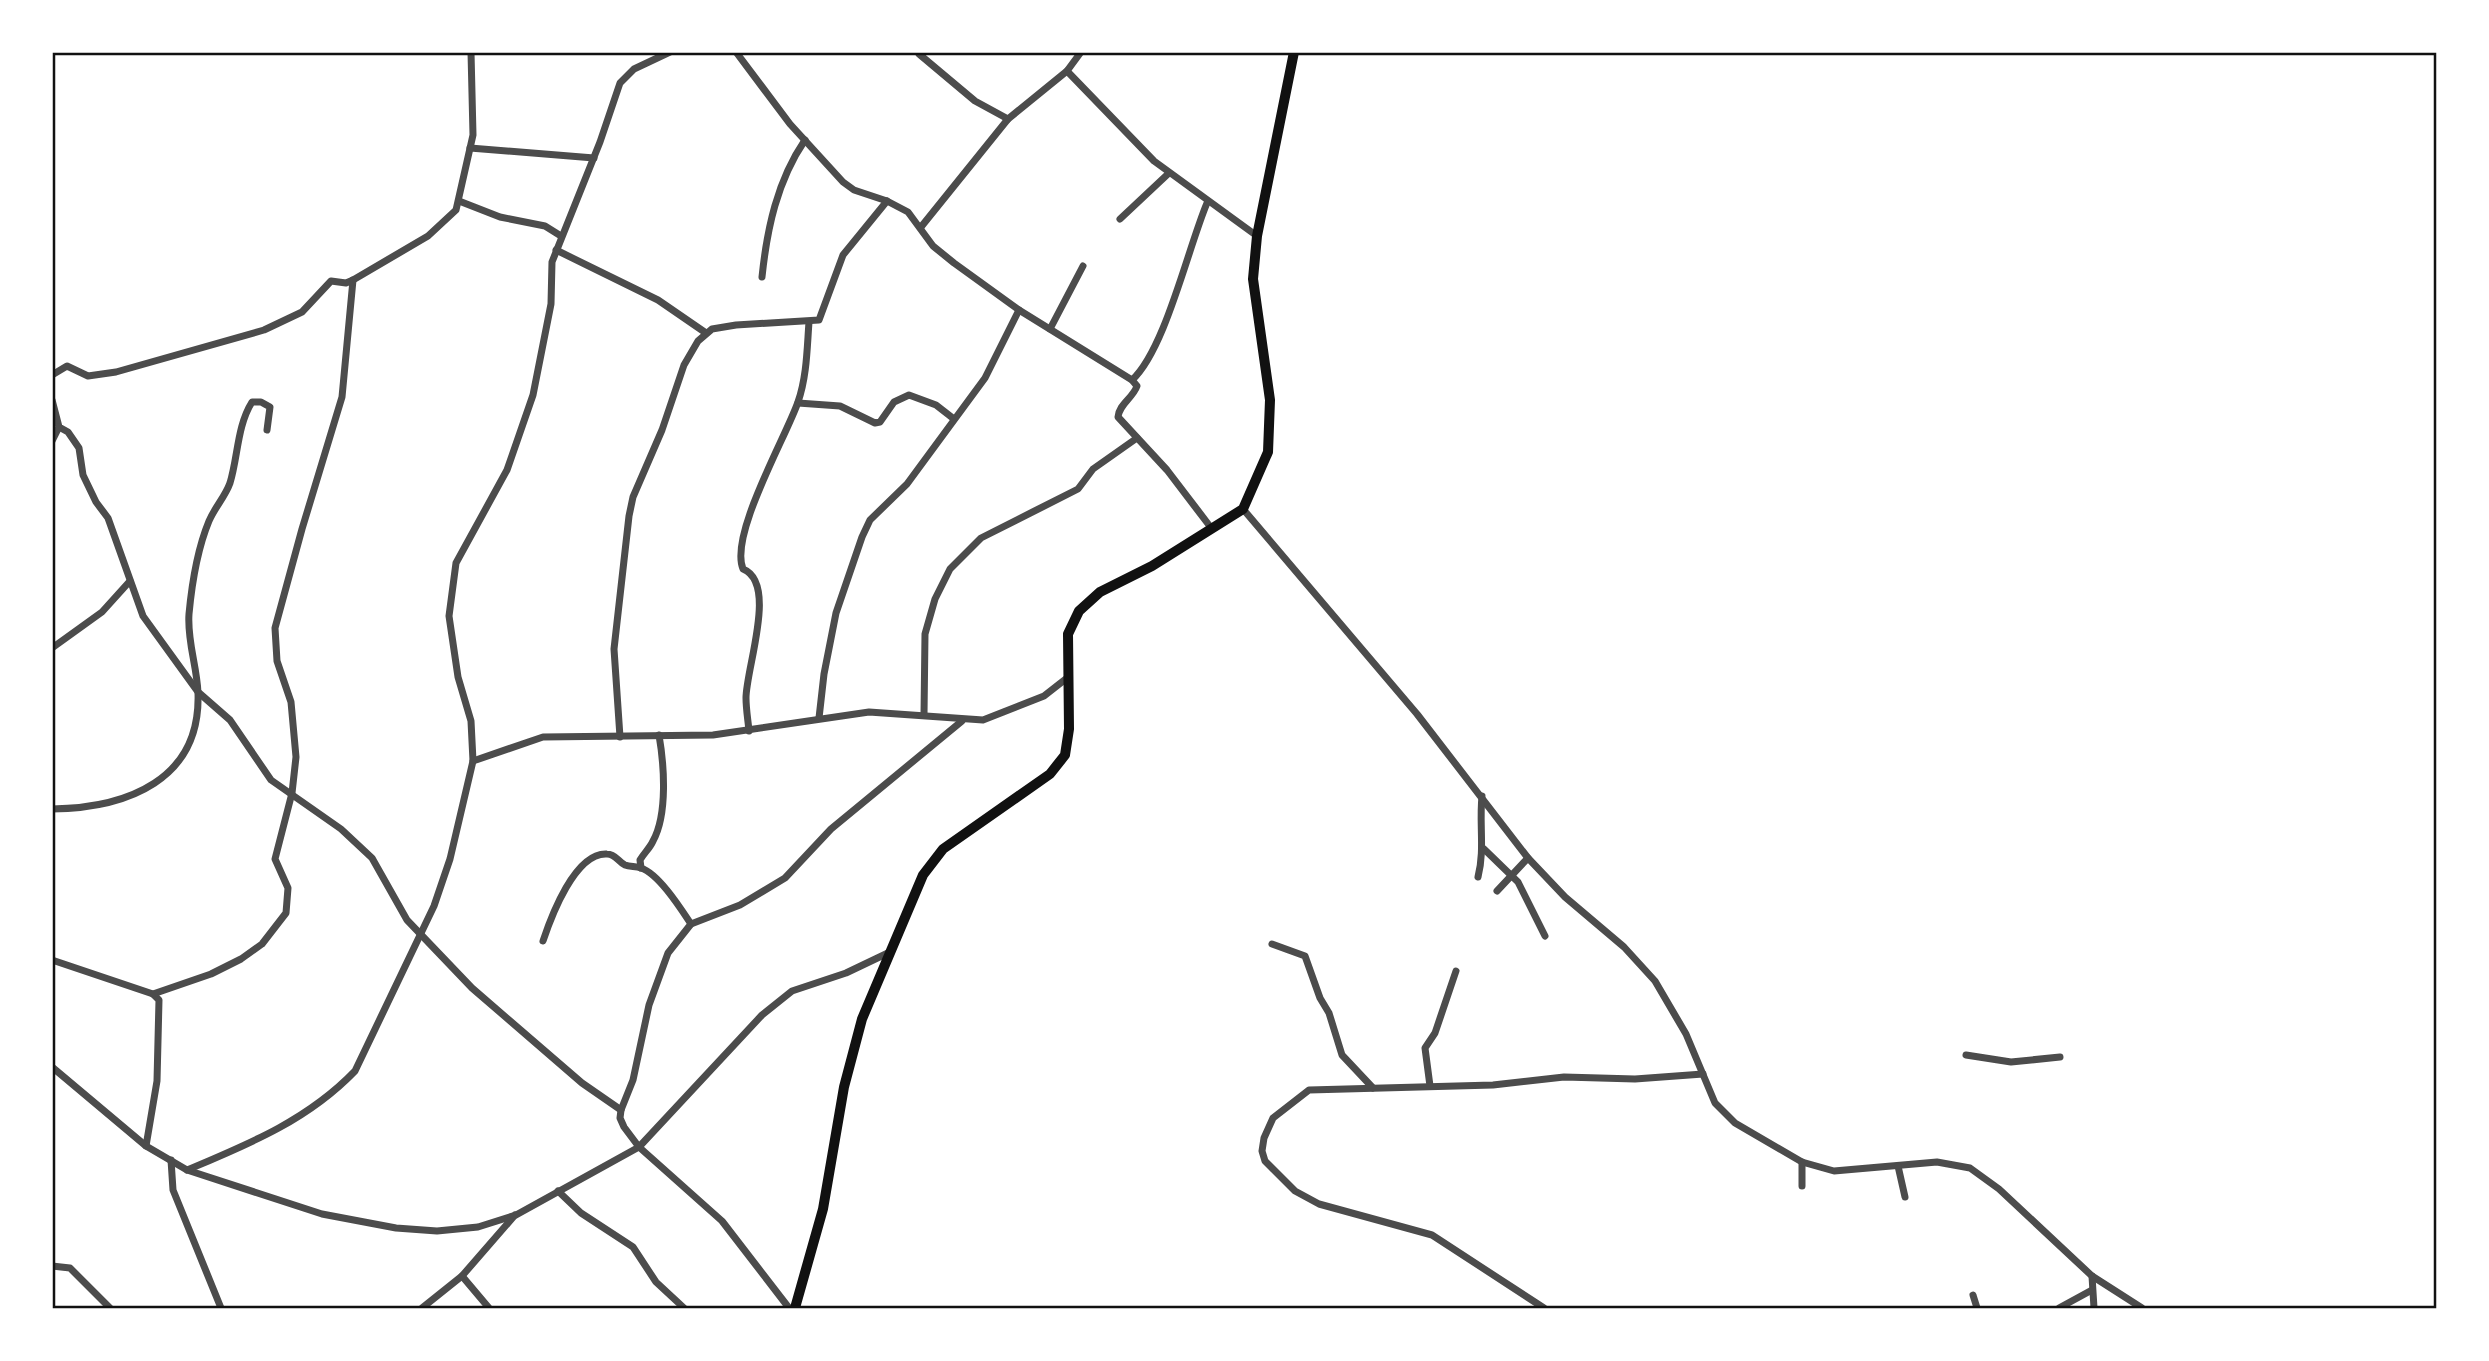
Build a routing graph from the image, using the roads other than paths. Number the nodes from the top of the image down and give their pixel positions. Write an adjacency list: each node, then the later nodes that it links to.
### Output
1 (471, 52): 10 (street)
2 (736, 52): 9 (street)
3 (1081, 52): 7 (street)
4 (1294, 52): 19 (main road)
5 (664, 53): 11 (street)
6 (919, 54): 8 (street)
7 (1067, 71): 8 (street); 12 (street)
8 (1008, 119): 17 (street)
9 (804, 140): 14 (street); 22 (street)
10 (470, 148): 11 (street); 13 (street)
11 (594, 158): 18 (street)
12 (1169, 173): 15 (street); 16 (street)
13 (459, 201): 18 (street); 23 (street)
14 (887, 201): 17 (street); 25 (street)
15 (1207, 203): 19 (street); 29 (street)
16 (1120, 219)
17 (921, 227): 24 (street)
18 (561, 236): 20 (street)
19 (1257, 236): 37 (main road)
20 (556, 250): 27 (street); 49 (street)
21 (1083, 266): 26 (street)
22 (762, 277)
23 (353, 280): 28 (street); 50 (street)
24 (1019, 310): 26 (street); 32 (street)
25 (809, 321): 27 (street); 31 (street)
26 (1050, 329): 29 (street)
27 (706, 333): 48 (street)
28 (52, 375)
29 (1132, 380): 35 (street)
30 (52, 400): 33 (street)
31 (798, 403): 32 (street); 46 (street)
32 (954, 419): 44 (street)
33 (59, 427): 36 (street); 39 (street)
34 (267, 430): 42 (street)
35 (1137, 438): 38 (street); 43 (street)
36 (52, 441)
37 (1243, 509): 38 (main road); 51 (street)
38 (1212, 528): 41 (main road)
39 (130, 581): 40 (street); 42 (street)
40 (52, 648)
41 (1067, 678): 45 (street); 64 (main road)
42 (198, 692): 50 (street); 52 (street)
43 (924, 715): 44 (street); 45 (street)
44 (819, 718): 46 (street)
45 (962, 721): 59 (street)
46 (749, 731): 47 (street)
47 (659, 734): 48 (street); 55 (street)
48 (620, 737): 49 (street)
49 (473, 761): 60 (street)
50 (292, 793): 60 (street); 67 (street)
51 (1482, 796): 53 (street); 54 (street)
52 (52, 809)
53 (1484, 849): 56 (street); 57 (street)
54 (1528, 858): 56 (street); 71 (street)
55 (641, 868): 59 (street); 62 (street)
56 (1512, 875): 58 (street); 61 (street)
57 (1478, 877)
58 (1497, 891)
59 (691, 925): 74 (street)
60 (420, 933): 74 (street); 80 (street)
61 (1545, 936)
62 (543, 941)
63 (1272, 944): 73 (street)
64 (891, 952): 76 (street); 95 (main road)
65 (52, 960): 67 (street)
66 (1456, 971): 72 (street)
67 (153, 994): 75 (street)
68 (1966, 1055): 69 (street)
69 (2060, 1057)
70 (52, 1067): 75 (street)
71 (1703, 1074): 72 (street); 78 (street)
72 (1430, 1086): 73 (street)
73 (1373, 1088): 96 (street)
74 (621, 1110): 76 (street)
75 (146, 1146): 77 (street)
76 (639, 1147): 82 (street); 95 (street)
77 (171, 1160): 80 (street); 91 (street)
78 (1802, 1162): 79 (street); 81 (street)
79 (1898, 1166): 83 (street); 87 (street)
80 (187, 1170): 84 (street)
81 (1802, 1186)
82 (558, 1191): 84 (street); 94 (street)
83 (1905, 1197)
84 (516, 1215): 86 (street)
85 (52, 1266): 90 (street)
86 (462, 1276): 92 (street); 93 (street)
87 (2092, 1276): 88 (street); 100 (street)
88 (2092, 1290): 98 (street); 99 (street)
89 (1973, 1295): 97 (street)
90 (110, 1308)
91 (221, 1308)
92 (422, 1308)
93 (489, 1308)
94 (684, 1308)
95 (792, 1308)
96 (1544, 1308)
97 (1977, 1308)
98 (2059, 1308)
99 (2094, 1308)
100 (2142, 1308)

